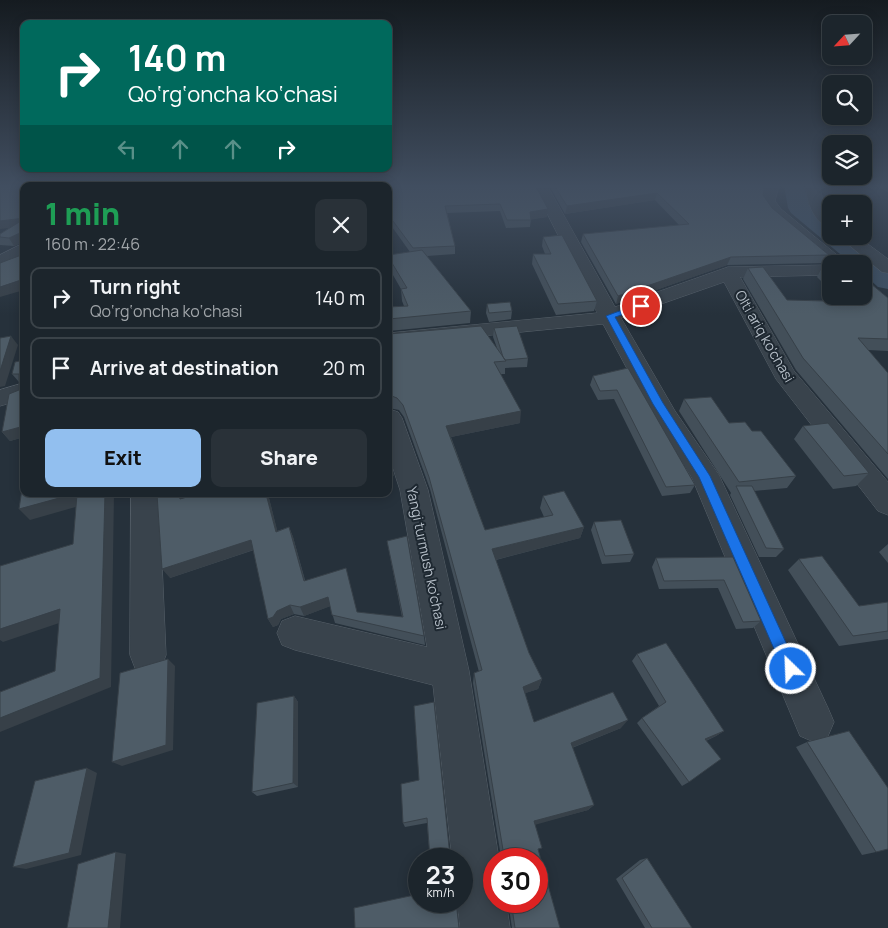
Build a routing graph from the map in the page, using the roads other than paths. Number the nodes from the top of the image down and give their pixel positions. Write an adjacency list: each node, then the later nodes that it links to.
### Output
1 (563, 228): 10 (street)
2 (795, 228): 5 (street)
3 (858, 245): 7 (street)
4 (20, 250): 6 (street)
5 (828, 255)
6 (0, 263)
7 (888, 268)
8 (822, 270): 9 (street, Olti ariq ko'chasi)
9 (728, 272): 10 (street); 16 (street, Olti ariq ko'chasi)
10 (610, 316): 11 (street); 20 (street)
11 (392, 340)
12 (20, 392): 13 (street)
13 (0, 398)
14 (392, 427): 19 (street, Yangi turmush ko'chasi)
15 (145, 497): 18 (street)
16 (888, 502)
17 (295, 633): 19 (street)
18 (148, 655)
19 (450, 671): 21 (street, Yangi turmush ko'chasi)
20 (814, 722)
21 (485, 928)

